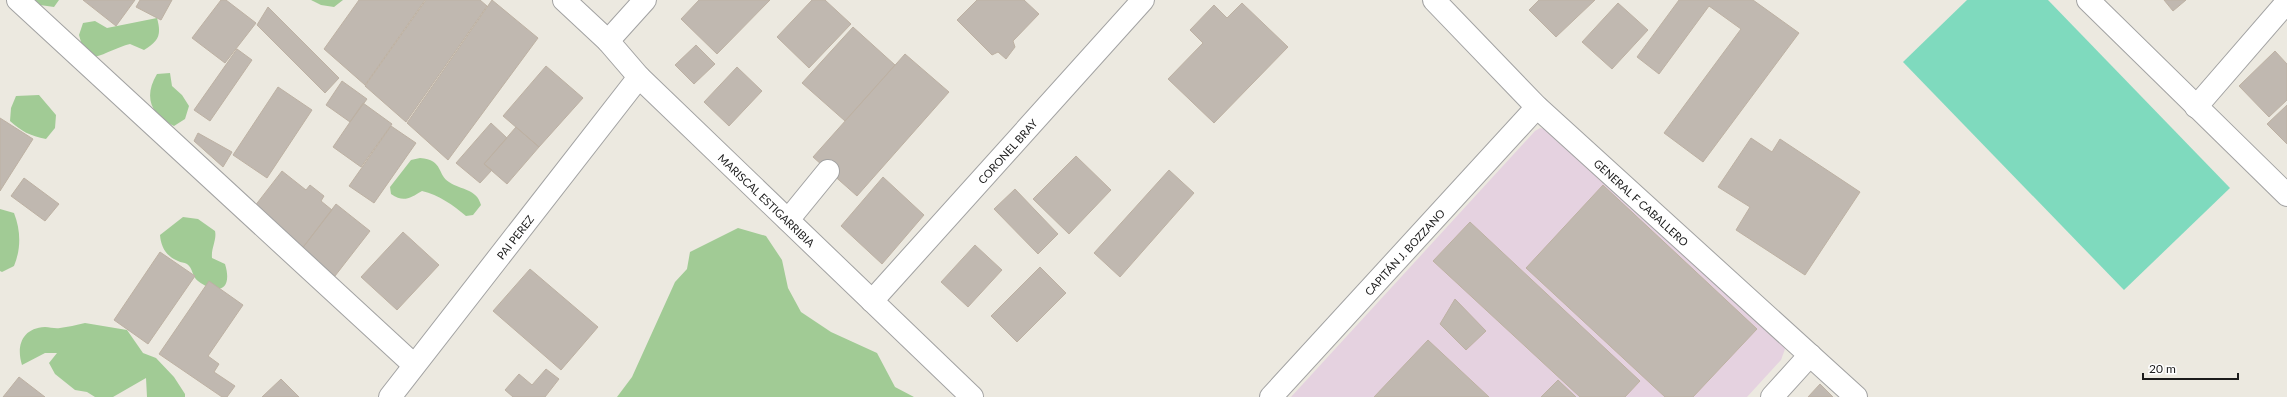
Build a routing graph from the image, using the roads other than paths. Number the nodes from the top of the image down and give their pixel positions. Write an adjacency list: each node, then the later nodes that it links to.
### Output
1 (18, 0): 17 (street)
2 (564, 0): 8 (street, MARISCAL ESTIGARRIBIA)
3 (645, 0): 8 (street)
4 (1143, 0): 15 (street, CORONEL BRAY)
5 (1434, 0): 10 (street, GENERAL F CABALLERO)
6 (2088, 0): 11 (street)
7 (2287, 2): 11 (street)
8 (608, 40): 9 (street, MARISCAL ESTIGARRIBIA)
9 (639, 77): 14 (street, MARISCAL ESTIGARRIBIA); 17 (street, PAI PEREZ)
10 (1537, 107): 16 (street, GENERAL F CABALLERO); 20 (street, CAPITÁN J. BOZZANO)
11 (2196, 107): 13 (street)
12 (828, 171): 14 (street)
13 (2287, 195)
14 (788, 220): 15 (street, MARISCAL ESTIGARRIBIA)
15 (872, 302): 19 (street, MARISCAL ESTIGARRIBIA)
16 (1810, 355): 21 (street); 22 (street, GENERAL F CABALLERO)
17 (414, 365): 18 (street, PAI PEREZ)
18 (390, 397)
19 (972, 397)
20 (1271, 397)
21 (1772, 397)
22 (1856, 397)

